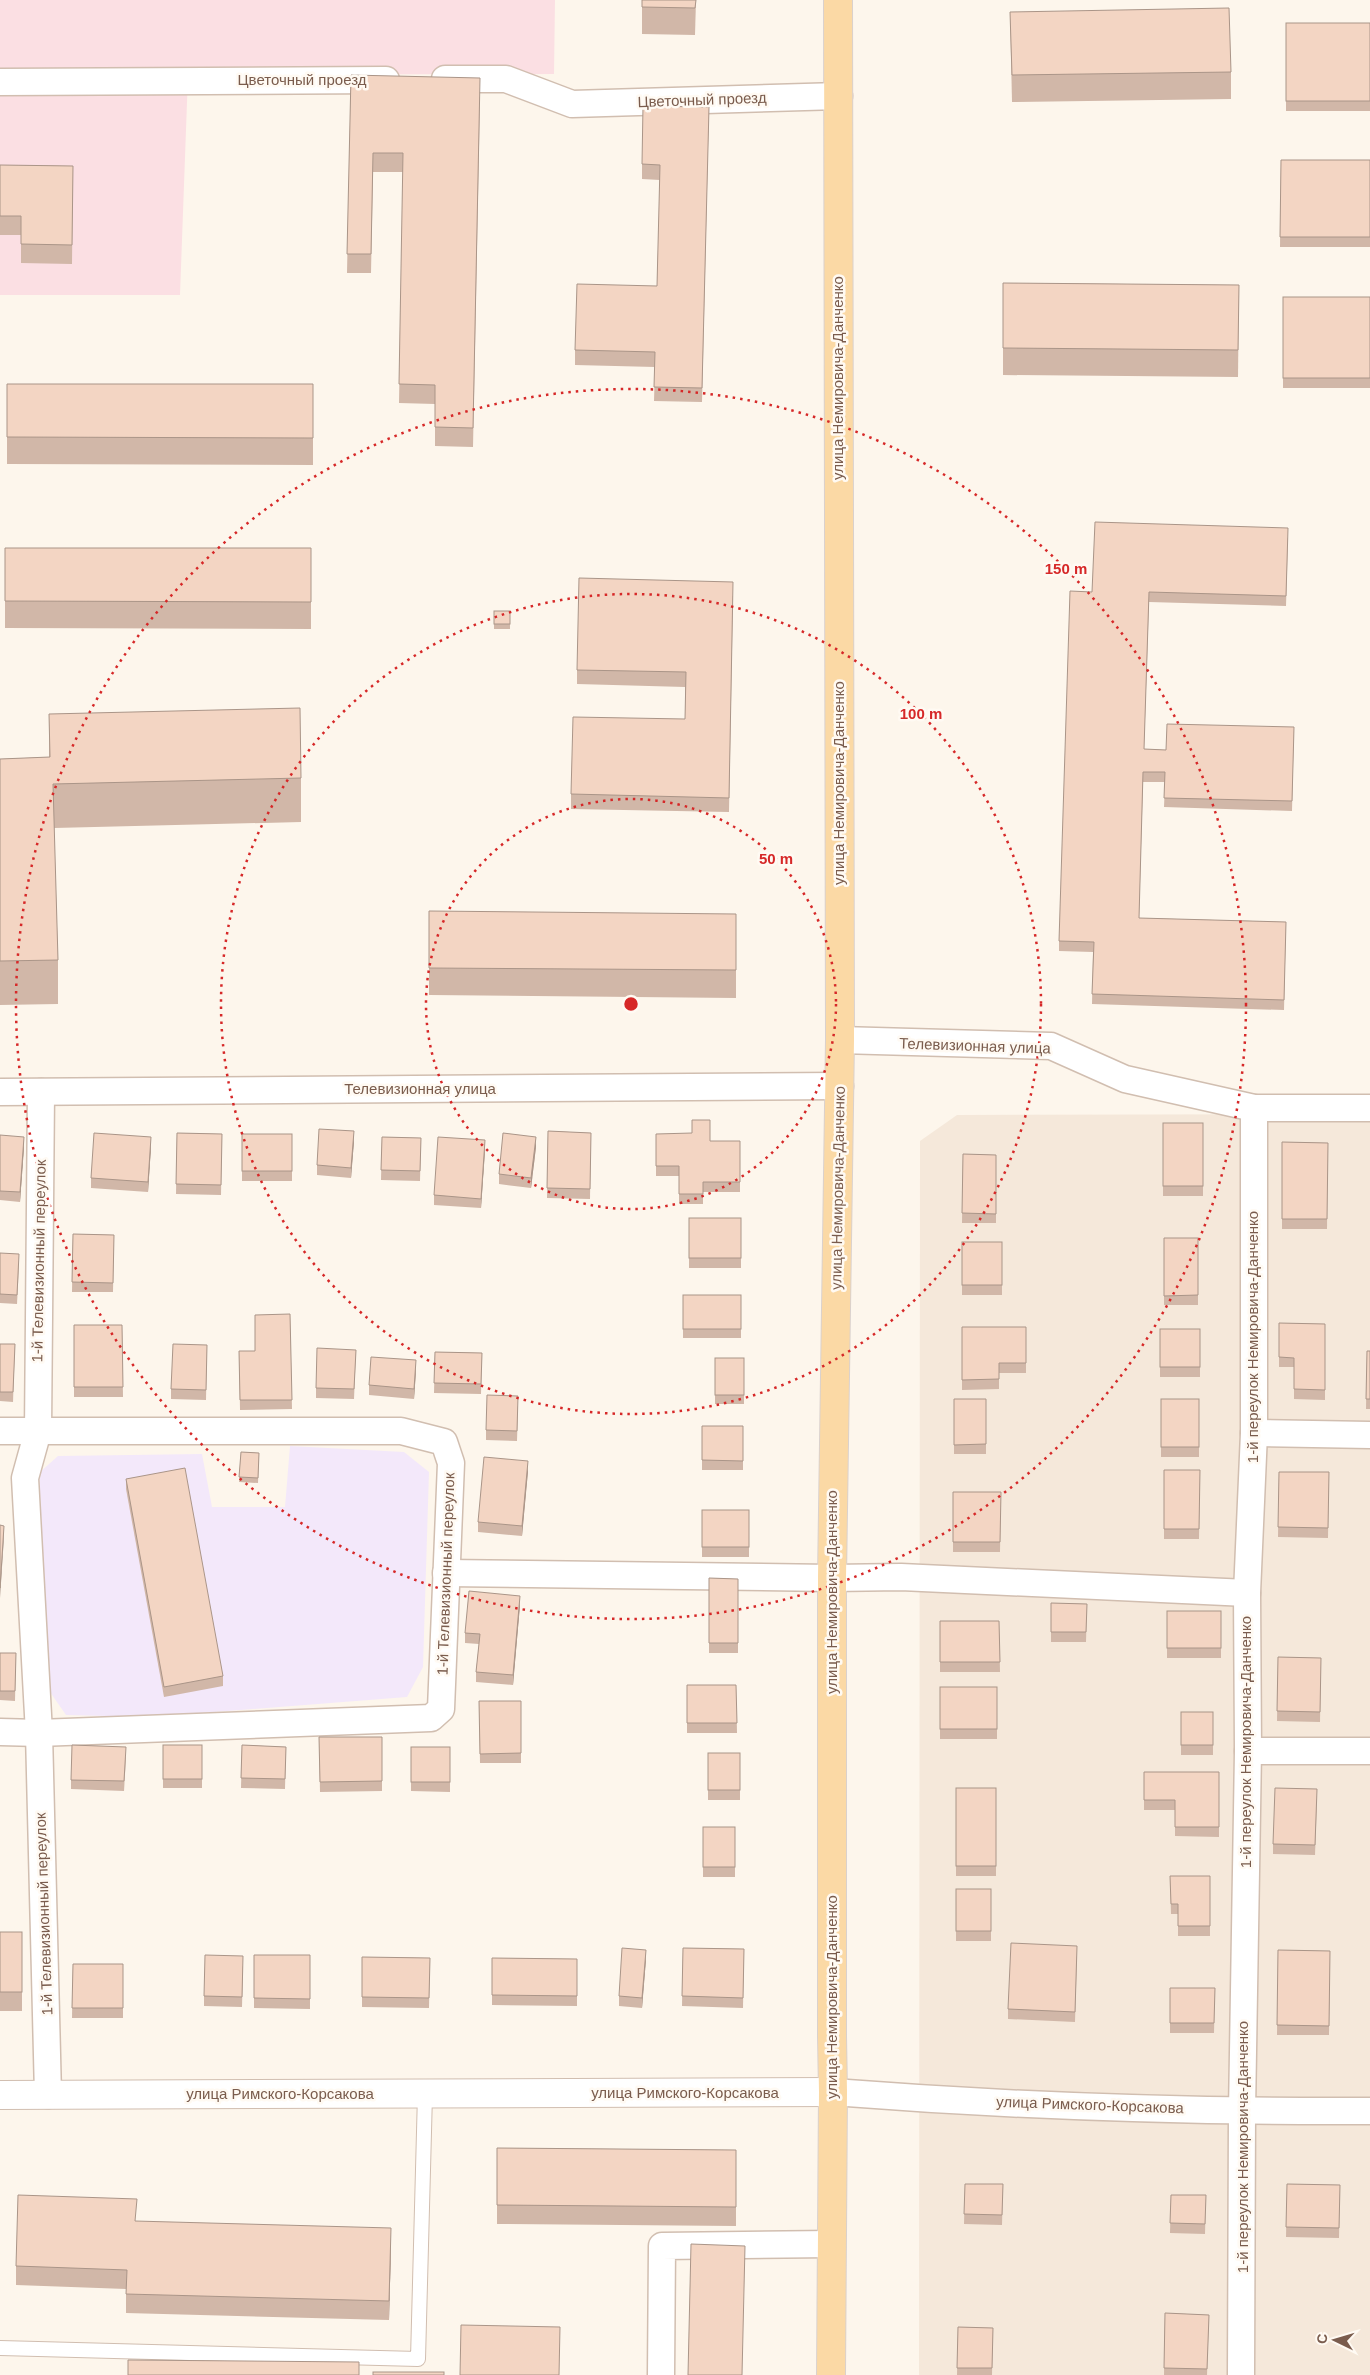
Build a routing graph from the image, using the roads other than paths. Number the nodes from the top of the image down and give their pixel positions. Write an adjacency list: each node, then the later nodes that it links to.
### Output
1 (838, 0): 3 (main road, улица Немировича-Данченко)
2 (0, 82): 3 (street, Цветочный проезд)
3 (839, 96): 4 (main road, улица Немировича-Данченко)
4 (840, 1040): 5 (main road, улица Немировича-Данченко); 8 (street, Телевизионная улица)
5 (840, 1086): 7 (street, Телевизионная улица); 15 (main road, улица Немировича-Данченко)
6 (0, 1092): 7 (street, Телевизионная улица)
7 (41, 1092): 11 (street, 1-й Телевизионный переулок)
8 (1254, 1108): 9 (street, Телевизионная улица); 12 (street, 1-й переулок Немировича-Данченко)
9 (1370, 1108)
10 (0, 1431): 11 (street)
11 (38, 1431): 14 (street, 1-й Телевизионный переулок); 18 (street, 1-й Телевизионный переулок)
12 (1254, 1433): 13 (street); 16 (street, 1-й переулок Немировича-Данченко)
13 (1370, 1435)
14 (446, 1573): 15 (street); 18 (street, 1-й Телевизионный переулок)
15 (832, 1578): 16 (street); 21 (main road, улица Немировича-Данченко)
16 (1246, 1593): 19 (street, 1-й переулок Немировича-Данченко)
17 (0, 1732): 18 (street)
18 (39, 1733): 24 (street, 1-й Телевизионный переулок)
19 (1248, 1751): 20 (street); 26 (street, 1-й переулок Немировича-Данченко)
20 (1370, 1751)
21 (834, 2092): 22 (street, улица Римского-Корсакова); 26 (street, улица Римского-Корсакова); 27 (main road, улица Немировича-Данченко)
22 (425, 2094): 24 (street, улица Римского-Корсакова); 28 (lane)
23 (0, 2095): 24 (street, улица Римского-Корсакова)
24 (48, 2095)
25 (1370, 2111): 26 (street, улица Римского-Корсакова)
26 (1242, 2112): 31 (street, 1-й переулок Немировича-Данченко)
27 (831, 2244): 29 (street); 30 (main road, улица Немировича-Данченко)
28 (0, 2348)
29 (661, 2375)
30 (831, 2375)
31 (1242, 2375)

